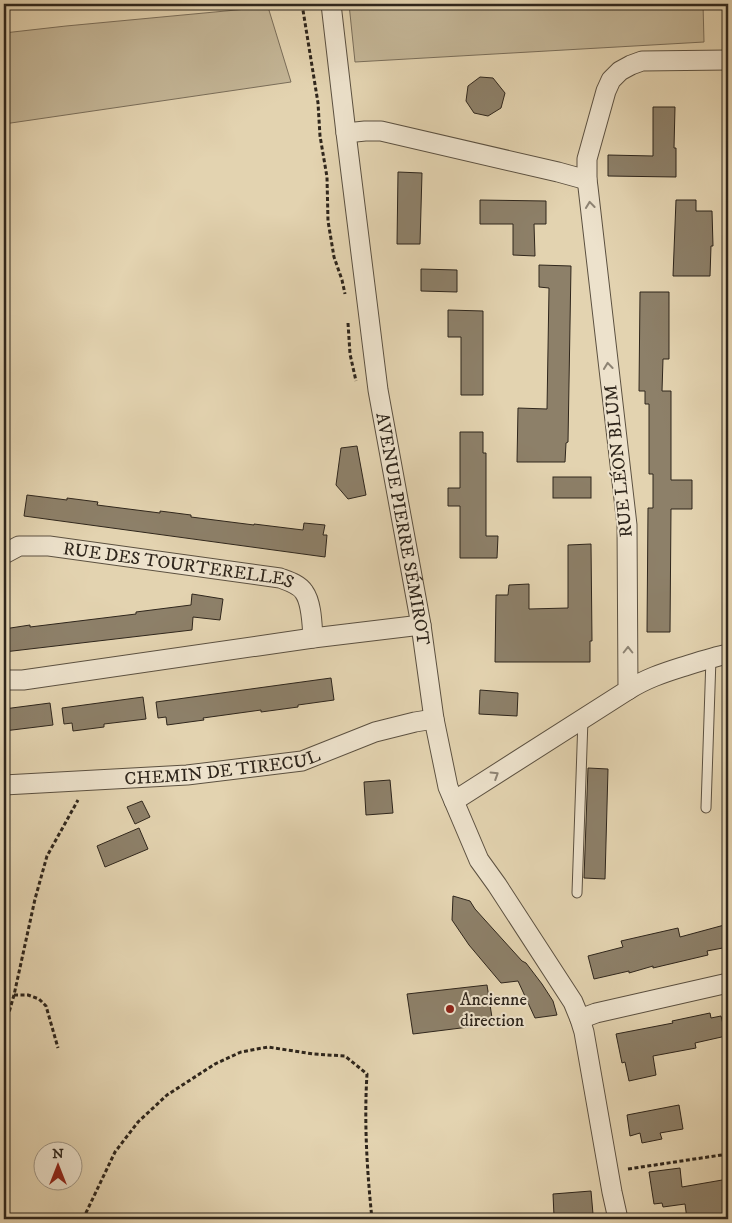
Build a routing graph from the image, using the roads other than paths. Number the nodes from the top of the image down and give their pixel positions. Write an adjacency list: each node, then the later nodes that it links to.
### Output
1 (331, 4): 3 (street, AVENUE PIERRE SÉMIROT)
2 (728, 60): 4 (street, RUE LÉON BLUM)
3 (346, 133): 4 (street); 6 (street, AVENUE PIERRE SÉMIROT)
4 (587, 180): 10 (street, RUE LÉON BLUM, one-way to 4)
5 (4, 554): 7 (street, RUE DES TOURTERELLES)
6 (421, 625): 7 (street); 12 (street, AVENUE PIERRE SÉMIROT)
7 (313, 638): 9 (street)
8 (720, 656): 10 (street); 15 (lane)
9 (4, 680)
10 (628, 690): 11 (street)
11 (582, 719): 14 (street, one-way to 11); 16 (lane)
12 (434, 720): 13 (street, CHEMIN DE TIRECUL); 14 (street, AVENUE PIERRE SÉMIROT)
13 (4, 785)
14 (454, 800): 18 (street, AVENUE PIERRE SÉMIROT)
15 (706, 808)
16 (577, 893)
17 (728, 983): 18 (street)
18 (580, 1019): 19 (street, AVENUE PIERRE SÉMIROT)
19 (618, 1219)

